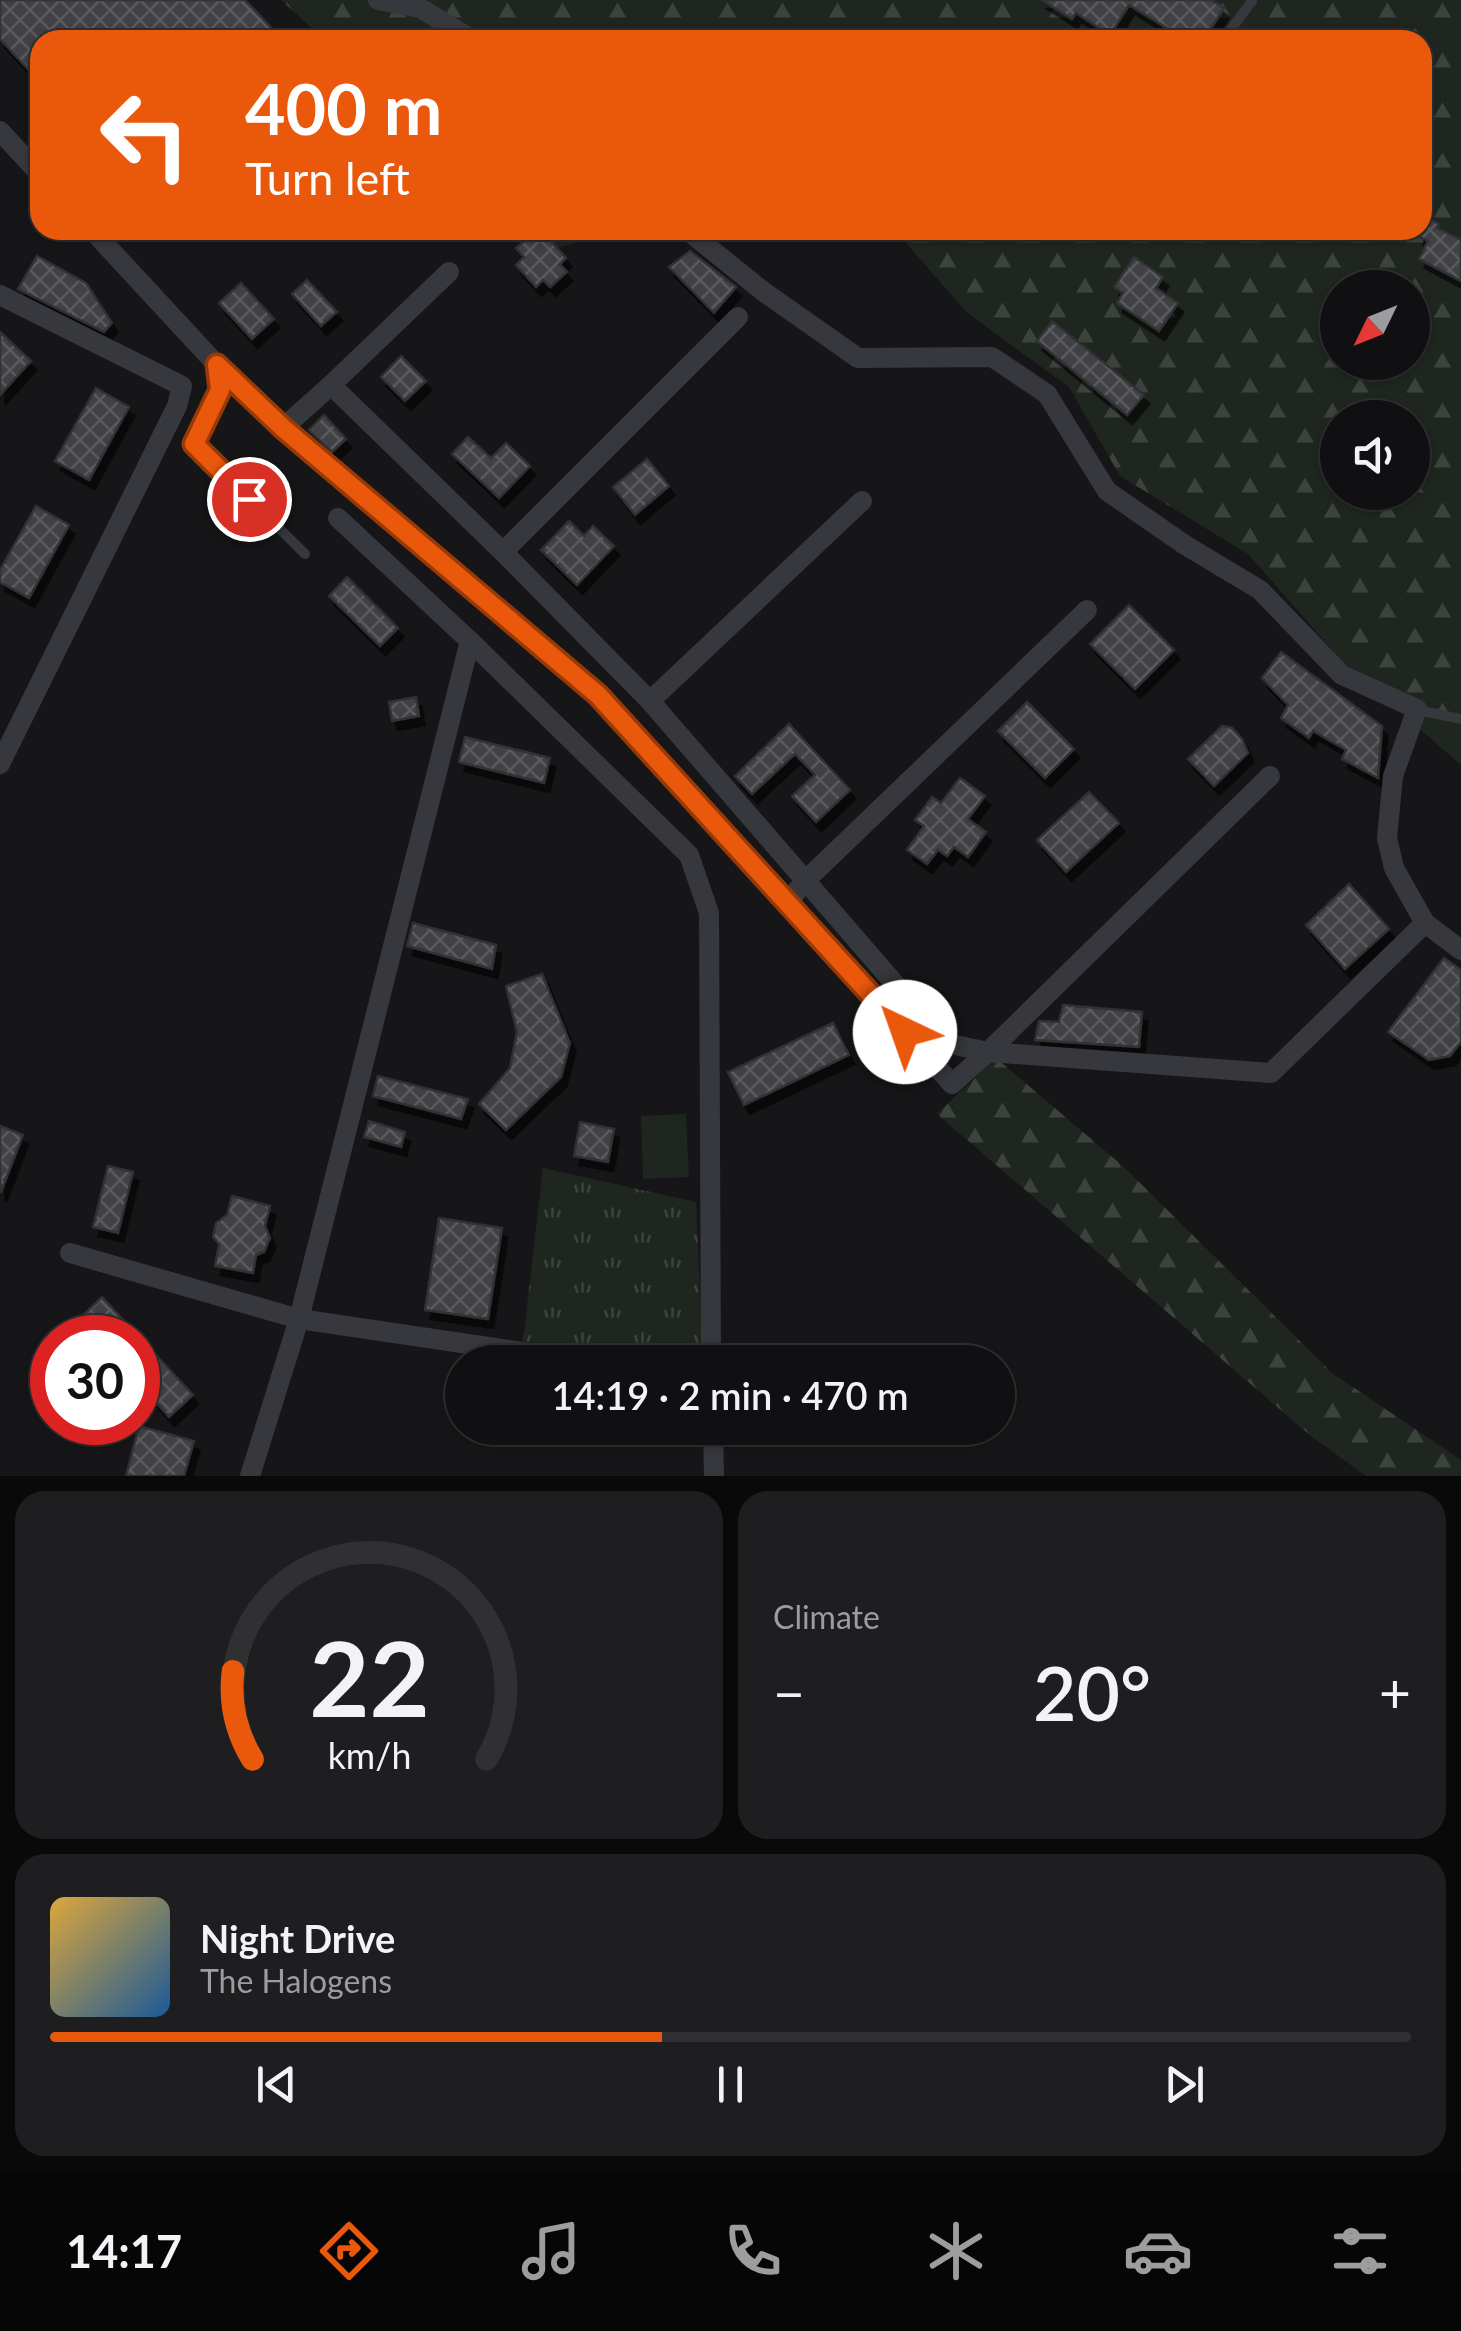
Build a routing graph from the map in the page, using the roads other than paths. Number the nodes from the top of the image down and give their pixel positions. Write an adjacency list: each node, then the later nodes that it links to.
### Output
1 (378, 0): 3 (street)
2 (1251, 0): 4 (lane)
3 (456, 30)
4 (1230, 30)
5 (0, 130): 6 (street)
6 (30, 163)
7 (101, 240): 12 (street)
8 (699, 240): 22 (street)
9 (449, 272): 13 (street)
10 (0, 295): 24 (street)
11 (738, 316): 17 (street)
12 (217, 365): 14 (street); 18 (lane)
13 (331, 384): 14 (street); 17 (street)
14 (283, 428): 27 (street)
15 (862, 501): 21 (street)
16 (338, 518): 20 (street)
17 (504, 552): 21 (street)
18 (305, 554)
19 (1087, 610): 26 (street)
20 (470, 640): 32 (street); 34 (street)
21 (650, 702): 26 (street)
22 (1417, 710): 23 (lane); 28 (street)
23 (1461, 719)
24 (0, 764)
25 (1270, 776): 30 (street)
26 (804, 882): 27 (street); 30 (street)
27 (788, 902): 30 (street)
28 (1425, 923): 29 (street); 30 (street)
29 (1461, 950)
30 (988, 1052)
31 (70, 1253): 32 (street)
32 (299, 1318): 33 (street); 36 (street)
33 (478, 1345)
34 (712, 1345)
35 (713, 1445): 37 (street)
36 (250, 1476)
37 (714, 1476)

